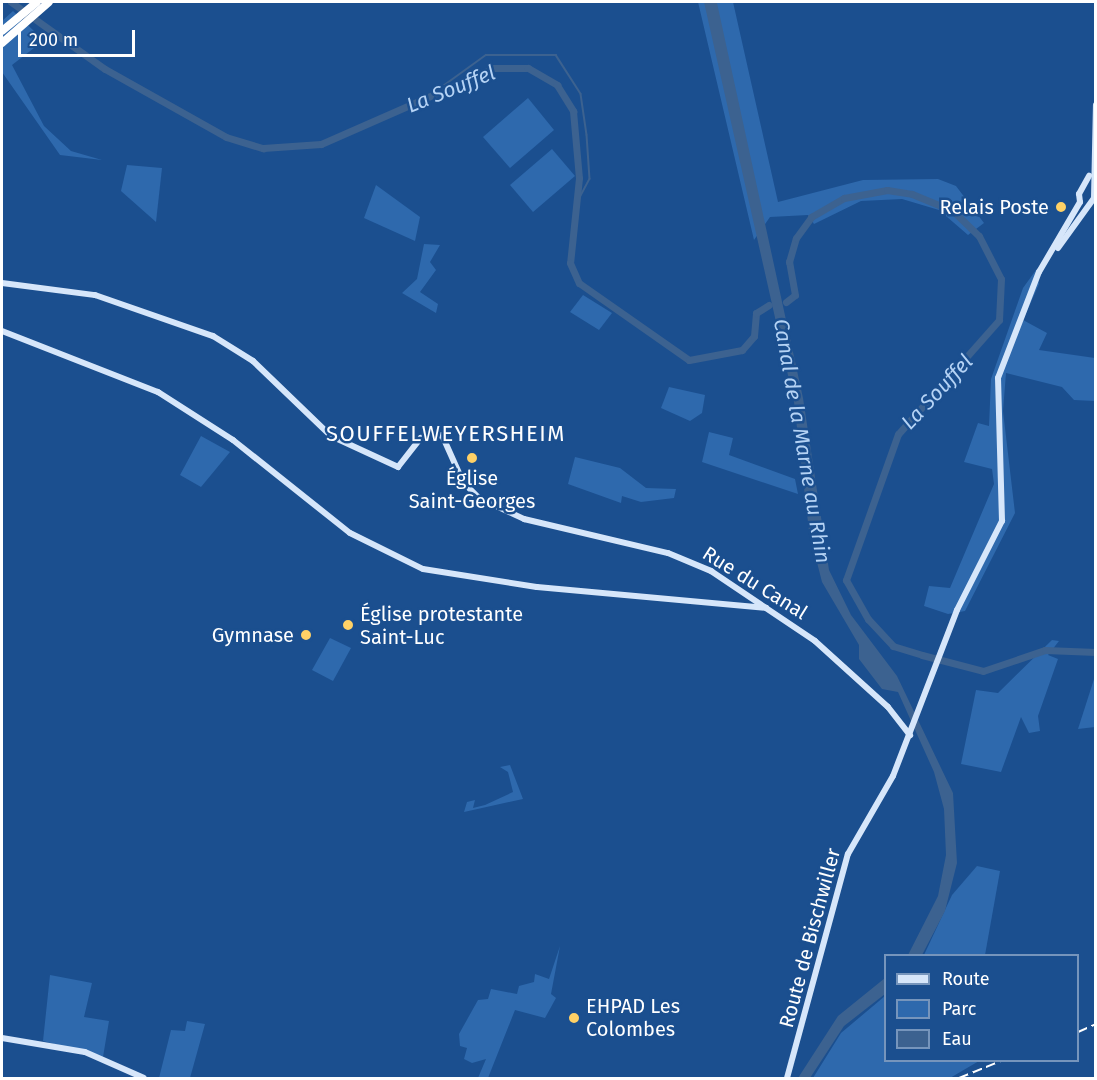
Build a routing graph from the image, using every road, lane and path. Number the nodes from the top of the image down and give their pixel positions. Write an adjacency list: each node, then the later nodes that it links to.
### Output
1 (41, 3): 2 (highway)
2 (17, 24): 3 (highway); 4 (highway)
3 (2, 31)
4 (2, 44)
5 (1095, 105): 6 (street)
6 (1088, 190): 7 (street); 7 (street)
7 (1083, 203): 11 (street, Route de Bischwiller)
8 (2, 283): 10 (street, Rue du Canal)
9 (2, 331): 10 (street)
10 (766, 608): 11 (street, Rue du Canal)
11 (910, 735): 14 (street, Route de Bischwiller)
12 (2, 1038): 13 (street)
13 (144, 1078)
14 (787, 1078)

